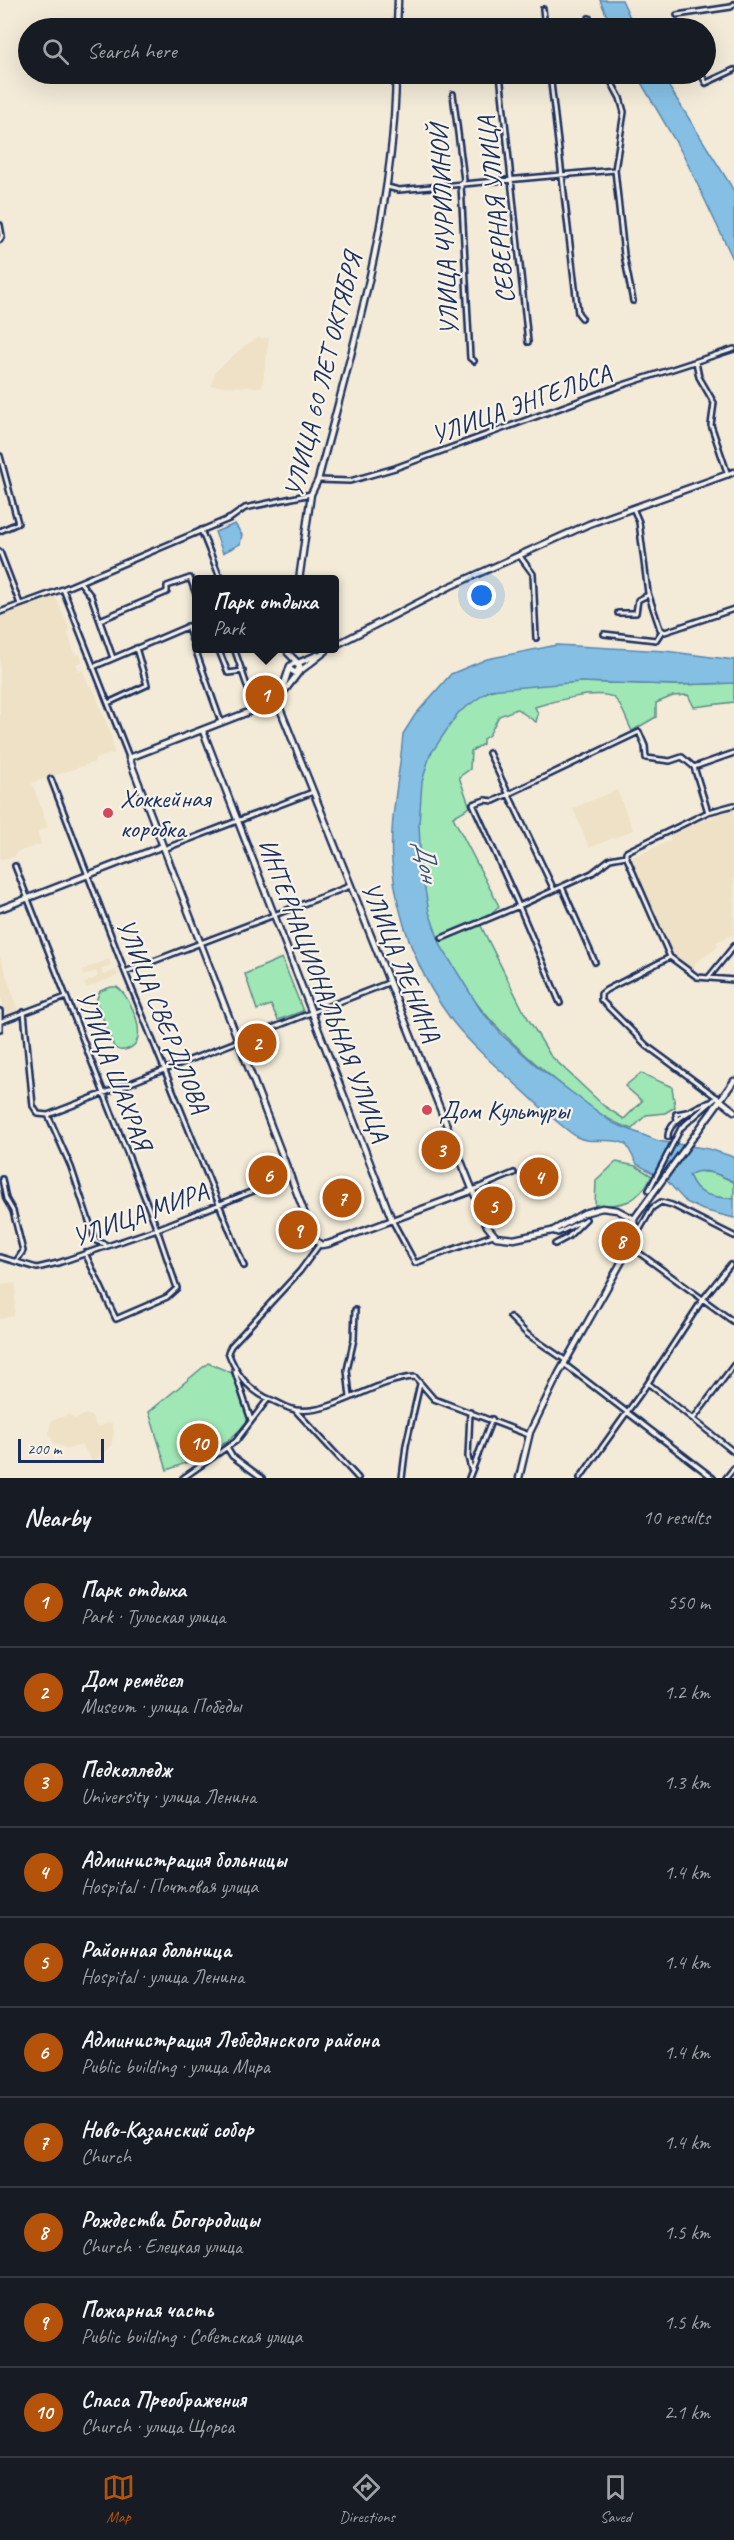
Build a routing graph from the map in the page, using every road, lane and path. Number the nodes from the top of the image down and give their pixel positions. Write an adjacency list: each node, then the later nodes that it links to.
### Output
1 (398, 0): 5 (main road)
2 (734, 4): 4 (street)
3 (543, 9): 6 (street)
4 (677, 15)
5 (397, 18)
6 (544, 18)
7 (734, 70): 8 (street)
8 (716, 78)
9 (396, 84): 18 (main road, УЛИЦА 60 ЛЕТ ОКТЯБРЯ)
10 (501, 84): 16 (street, СЕВЕРНАЯ УЛИЦА)
11 (551, 84): 15 (street)
12 (612, 84): 14 (street)
13 (453, 94): 17 (street, УЛИЦА ЧУРИЛИНОЙ)
14 (615, 170): 15 (street); 21 (street)
15 (561, 175): 16 (street); 22 (street)
16 (509, 179): 17 (street); 23 (street, СЕВЕРНАЯ УЛИЦА)
17 (462, 183): 18 (street); 25 (street, УЛИЦА ЧУРИЛИНОЙ)
18 (385, 186): 30 (main road, УЛИЦА 60 ЛЕТ ОКТЯБРЯ)
19 (0, 225): 20 (street)
20 (1, 238)
21 (633, 301)
22 (582, 318)
23 (528, 342)
24 (734, 349): 26 (street, УЛИЦА ЭНГЕЛЬСА)
25 (474, 361)
26 (696, 362): 29 (street); 30 (street, УЛИЦА ЭНГЕЛЬСА)
27 (0, 456): 34 (street)
28 (734, 472): 29 (main road)
29 (728, 475): 32 (main road)
30 (318, 480): 31 (main road, УЛИЦА 60 ЛЕТ ОКТЯБРЯ)
31 (311, 494): 33 (street); 38 (main road, УЛИЦА 60 ЛЕТ ОКТЯБРЯ)
32 (633, 508): 36 (main road); 42 (street)
33 (201, 530): 37 (street); 39 (street)
34 (0, 531)
35 (0, 552): 43 (street)
36 (519, 555): 52 (street); 54 (main road)
37 (219, 575)
38 (300, 575)
39 (80, 582): 41 (street); 47 (street)
40 (192, 583): 47 (street)
41 (63, 589): 43 (street); 65 (street)
42 (649, 594): 46 (street); 50 (street)
43 (20, 604): 45 (street)
44 (734, 609): 50 (street)
45 (0, 612)
46 (618, 613)
47 (100, 620): 63 (street)
48 (192, 624): 49 (street)
49 (187, 626): 53 (street); 55 (street)
50 (663, 631): 51 (street)
51 (604, 634)
52 (536, 638)
53 (192, 640)
54 (339, 643)
55 (136, 648): 63 (street); 70 (street)
56 (196, 653): 72 (street)
57 (220, 653): 67 (street)
58 (236, 653): 67 (street)
59 (289, 653): 66 (main road)
60 (291, 653): 64 (main road)
61 (321, 653): 64 (main road)
62 (324, 653): 68 (main road)
63 (113, 658): 65 (street)
64 (298, 663): 66 (main road); 68 (main road)
65 (93, 667): 70 (street)
66 (290, 668): 68 (main road); 69 (main road)
67 (243, 671): 71 (street)
68 (299, 672): 69 (main road)
69 (277, 701): 71 (main road); 79 (main road, УЛИЦА ЛЕНИНА)
70 (108, 703): 76 (street)
71 (255, 710): 72 (main road)
72 (221, 724): 73 (main road)
73 (202, 731): 76 (main road); 83 (main road, ИНТЕРНАЦИОНАЛЬНАЯ УЛИЦА)
74 (489, 753): 80 (street)
75 (734, 753): 77 (street)
76 (129, 758): 84 (main road)
77 (694, 767): 80 (street); 82 (street)
78 (51, 779): 87 (street, УЛИЦА СВЕРДЛОВА)
79 (313, 792): 83 (street); 88 (main road, УЛИЦА ЛЕНИНА)
80 (508, 795): 90 (street); 92 (street)
81 (734, 805): 82 (street)
82 (708, 812): 85 (street)
83 (238, 821): 84 (street); 94 (main road, ИНТЕРНАЦИОНАЛЬНАЯ УЛИЦА)
84 (164, 847): 87 (main road); 96 (main road)
85 (626, 856): 89 (street); 98 (street)
86 (15, 866): 91 (street, УЛИЦА ШАХРАЯ)
87 (89, 874): 91 (main road); 100 (street, УЛИЦА СВЕРДЛОВА)
88 (350, 886): 94 (street); 103 (main road, УЛИЦА ЛЕНИНА)
89 (562, 886): 90 (street); 99 (street)
90 (554, 890): 92 (street)
91 (28, 898): 93 (main road); 104 (street, УЛИЦА ШАХРАЯ)
92 (519, 906): 95 (street); 105 (street)
93 (0, 909)
94 (274, 915): 96 (street); 108 (main road, ИНТЕРНАЦИОНАЛЬНАЯ УЛИЦА)
95 (442, 938)
96 (202, 944): 100 (street); 111 (main road)
97 (734, 946): 101 (street)
98 (670, 957): 101 (street); 115 (street)
99 (595, 962)
100 (125, 972): 112 (street, УЛИЦА СВЕРДЛОВА)
101 (708, 977): 102 (street)
102 (734, 980)
103 (388, 983): 108 (street); 123 (main road, УЛИЦА ЛЕНИНА)
104 (66, 997): 107 (street); 114 (street, УЛИЦА ШАХРАЯ)
105 (560, 1003)
106 (0, 1011): 109 (street)
107 (24, 1012): 109 (street); 118 (street)
108 (312, 1013): 111 (street); 127 (main road, ИНТЕРНАЦИОНАЛЬНАЯ УЛИЦА)
109 (2, 1021): 110 (street)
110 (0, 1028)
111 (239, 1040): 112 (street); 121 (main road)
112 (164, 1069): 114 (street); 125 (street, УЛИЦА СВЕРДЛОВА)
113 (734, 1081): 115 (main road)
114 (105, 1092): 118 (street); 128 (street, УЛИЦА ШАХРАЯ)
115 (718, 1098): 116 (main road); 117 (main road)
116 (713, 1104): 119 (street); 124 (main road); 124 (street)
117 (734, 1111)
118 (48, 1114): 134 (street)
119 (668, 1137)
120 (514, 1173): 123 (street)
121 (291, 1176): 125 (street, УЛИЦА МИРА); 135 (main road)
122 (2, 1179): 139 (street)
123 (471, 1191): 127 (main road); 130 (main road, УЛИЦА ЛЕНИНА)
124 (651, 1191): 126 (main road)
125 (218, 1206): 128 (street, УЛИЦА МИРА); 141 (street, УЛИЦА СВЕРДЛОВА)
126 (634, 1219): 129 (main road); 132 (main road)
127 (392, 1220): 130 (street, ИНТЕРНАЦИОНАЛЬНАЯ УЛИЦА); 135 (main road)
128 (158, 1229): 134 (street, УЛИЦА МИРА); 137 (street, УЛИЦА ШАХРАЯ)
129 (552, 1231): 130 (main road); 133 (street)
130 (493, 1235)
131 (734, 1236): 132 (street)
132 (635, 1238): 136 (main road)
133 (555, 1244)
134 (107, 1245): 137 (street, УЛИЦА МИРА)
135 (319, 1245): 148 (street)
136 (631, 1246): 142 (street); 146 (main road)
137 (85, 1253): 139 (street, УЛИЦА МИРА)
138 (0, 1257): 139 (street, УЛИЦА МИРА)
139 (17, 1260)
140 (730, 1265): 142 (street)
141 (244, 1266)
142 (703, 1299): 145 (street); 149 (street)
143 (355, 1310): 151 (street)
144 (510, 1317): 146 (street)
145 (734, 1322)
146 (565, 1362): 155 (street); 159 (main road)
147 (734, 1365): 157 (street)
148 (235, 1370): 152 (street); 158 (street)
149 (648, 1383): 155 (street); 157 (street)
150 (420, 1384): 151 (street); 154 (street); 167 (street)
151 (350, 1397): 153 (street)
152 (268, 1399): 153 (street); 158 (street)
153 (295, 1410): 166 (street)
154 (470, 1412): 156 (street); 163 (street)
155 (627, 1413): 170 (street); 171 (street)
156 (492, 1419): 159 (street); 163 (street)
157 (694, 1419): 161 (street)
158 (251, 1420): 160 (street)
159 (530, 1435): 169 (main road)
160 (227, 1448): 164 (street); 165 (street)
161 (734, 1452)
162 (734, 1468): 172 (street)
163 (472, 1472): 168 (street)
164 (183, 1478)
165 (262, 1478)
166 (358, 1478)
167 (402, 1478)
168 (469, 1478)
169 (519, 1478)
170 (580, 1478)
171 (713, 1478)
172 (726, 1478)

